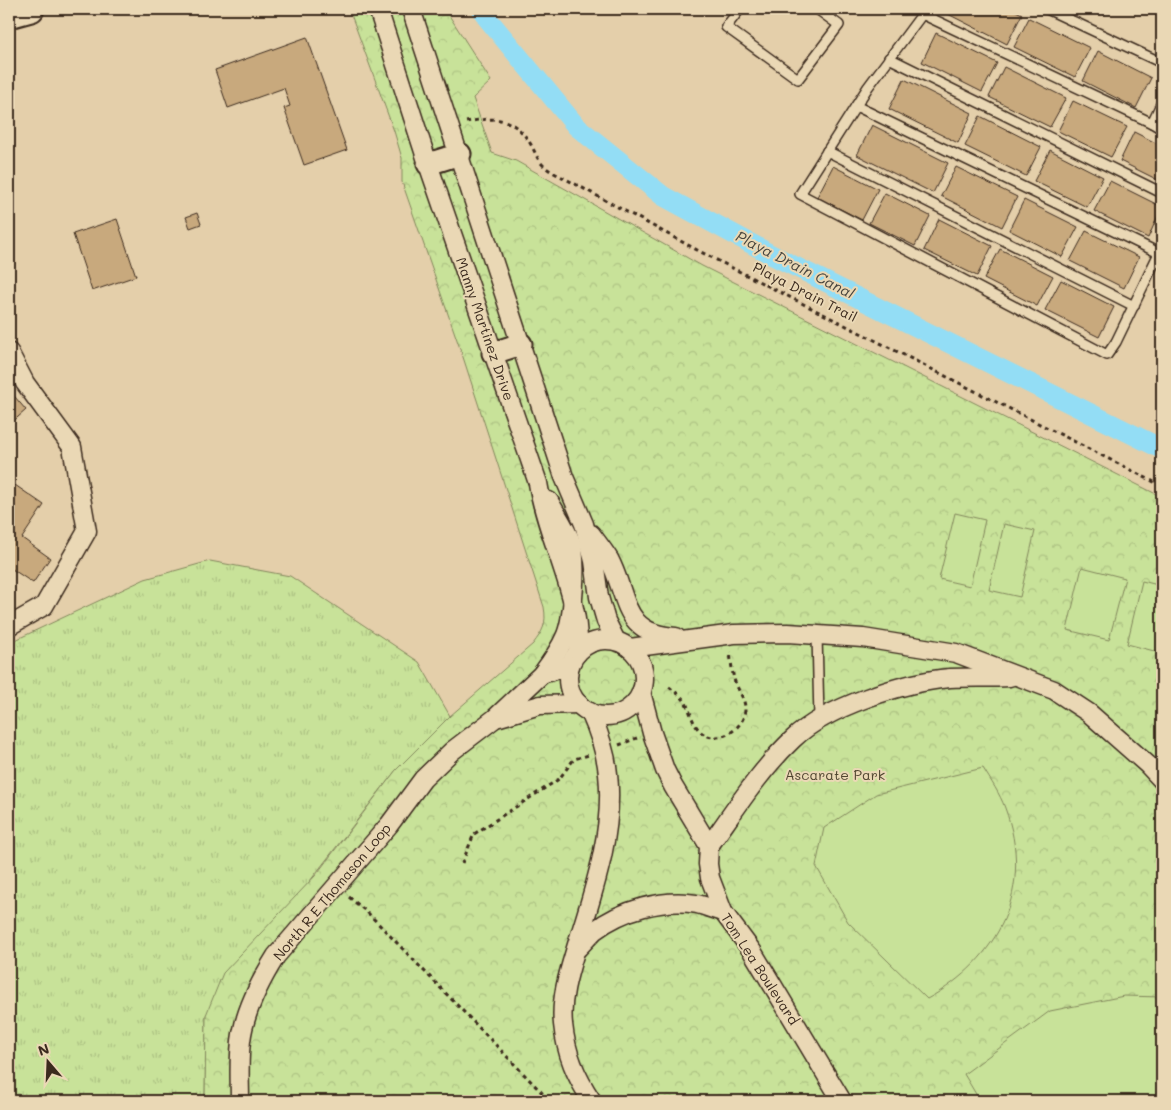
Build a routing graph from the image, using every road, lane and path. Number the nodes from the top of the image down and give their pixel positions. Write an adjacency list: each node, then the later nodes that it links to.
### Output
1 (31, 9): 8 (main road)
2 (378, 9): 18 (street, Manny Martinez Drive)
3 (412, 9): 14 (street, Manny Martinez Drive)
4 (740, 9): 5 (lane)
5 (817, 9)
6 (1048, 9): 10 (lane)
7 (924, 11): 9 (lane); 13 (lane)
8 (9, 15)
9 (889, 58): 12 (lane); 19 (lane)
10 (1162, 63)
11 (1162, 102): 13 (lane)
12 (856, 106): 16 (lane); 20 (lane)
13 (1152, 123): 15 (lane)
14 (450, 126): 17 (street, Manny Martinez Drive); 25 (path, Playa Drain Trail)
15 (1162, 129)
16 (827, 151): 21 (lane); 21 (lane)
17 (460, 154): 18 (street); 22 (street, Manny Martinez Drive)
18 (428, 164): 24 (street, Manny Martinez Drive)
19 (1162, 193)
20 (1161, 250): 21 (lane)
21 (1134, 306)
22 (521, 344): 24 (street); 26 (street, Manny Martinez Drive)
23 (9, 352): 28 (street)
24 (493, 353): 27 (street, Manny Martinez Drive)
25 (1162, 486)
26 (584, 524): 30 (street); 31 (street, Manny Martinez Drive)
27 (572, 601): 33 (street, Manny Martinez Drive); 34 (street)
28 (9, 626)
29 (816, 635): 30 (street); 35 (street); 40 (lane)
30 (699, 638): 31 (street)
31 (623, 645): 33 (street); 37 (street)
32 (730, 652): 36 (path)
33 (574, 658): 34 (street, North R E Thomason Loop); 38 (street)
34 (542, 674): 39 (street, North R E Thomason Loop)
35 (1018, 677): 40 (street); 44 (street)
36 (670, 687)
37 (641, 692): 38 (street); 45 (street)
38 (584, 708): 39 (street, North R E Thomason Loop); 49 (street)
39 (494, 719): 47 (street, North R E Thomason Loop)
40 (819, 719): 45 (street)
41 (644, 735): 42 (path)
42 (615, 747)
43 (594, 754): 46 (path)
44 (1162, 780)
45 (709, 846): 48 (street, Tom Lea Boulevard)
46 (462, 863)
47 (337, 886): 50 (street, North R E Thomason Loop); 51 (path)
48 (723, 912): 49 (street); 53 (street, Tom Lea Boulevard)
49 (575, 952): 52 (street)
50 (240, 1101)
51 (550, 1101)
52 (592, 1101)
53 (842, 1101)

